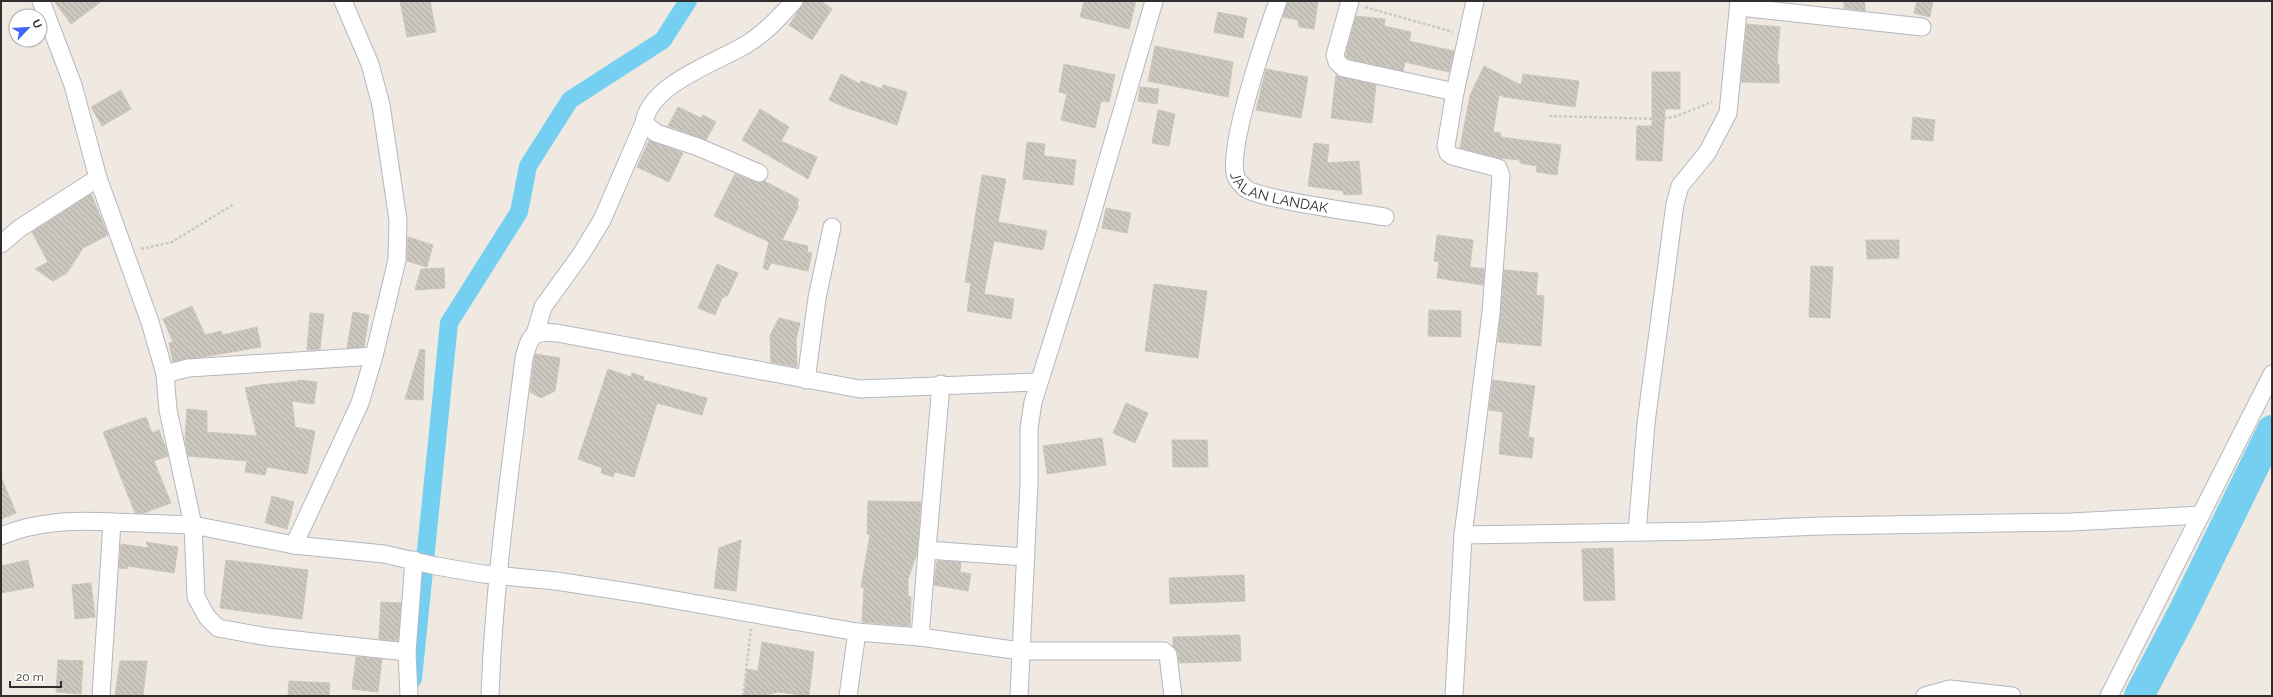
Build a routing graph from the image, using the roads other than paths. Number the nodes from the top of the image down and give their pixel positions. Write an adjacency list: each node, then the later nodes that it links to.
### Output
1 (41, 1): 13 (street)
2 (343, 1): 18 (street)
3 (794, 1): 11 (street)
4 (1154, 1): 22 (street)
5 (1278, 1): 14 (street, JALAN LANDAK)
6 (1475, 1): 10 (street)
7 (1349, 2): 10 (street)
8 (1739, 4): 9 (street); 27 (street)
9 (1922, 27)
10 (1455, 92): 28 (street)
11 (644, 123): 12 (street); 17 (street)
12 (759, 173)
13 (98, 178): 16 (street); 19 (street)
14 (1384, 217)
15 (832, 227): 21 (street)
16 (1, 244)
17 (535, 334): 21 (street); 34 (street)
18 (374, 356): 19 (street); 30 (street)
19 (165, 374): 26 (street)
20 (2272, 374): 24 (street)
21 (806, 380): 23 (street)
22 (1038, 382): 23 (street); 32 (street)
23 (941, 384): 31 (street)
24 (2193, 516): 27 (street); 48 (street)
25 (112, 522): 26 (street); 29 (street); 39 (street)
26 (193, 524): 30 (street); 38 (street)
27 (1637, 532): 28 (street)
28 (1463, 535): 45 (street)
29 (1, 536)
30 (294, 545): 33 (street)
31 (927, 550): 32 (street); 36 (street)
32 (1026, 557): 37 (street)
33 (414, 560): 34 (street); 38 (street)
34 (500, 576): 35 (street); 41 (street)
35 (857, 632): 36 (street); 42 (street)
36 (920, 637): 37 (street)
37 (1021, 650): 43 (street); 44 (street)
38 (407, 652): 40 (street)
39 (101, 696)
40 (409, 696)
41 (492, 696)
42 (848, 696)
43 (1019, 696)
44 (1173, 696)
45 (1454, 696)
46 (1925, 696): 47 (street)
47 (2012, 696)
48 (2109, 696)

